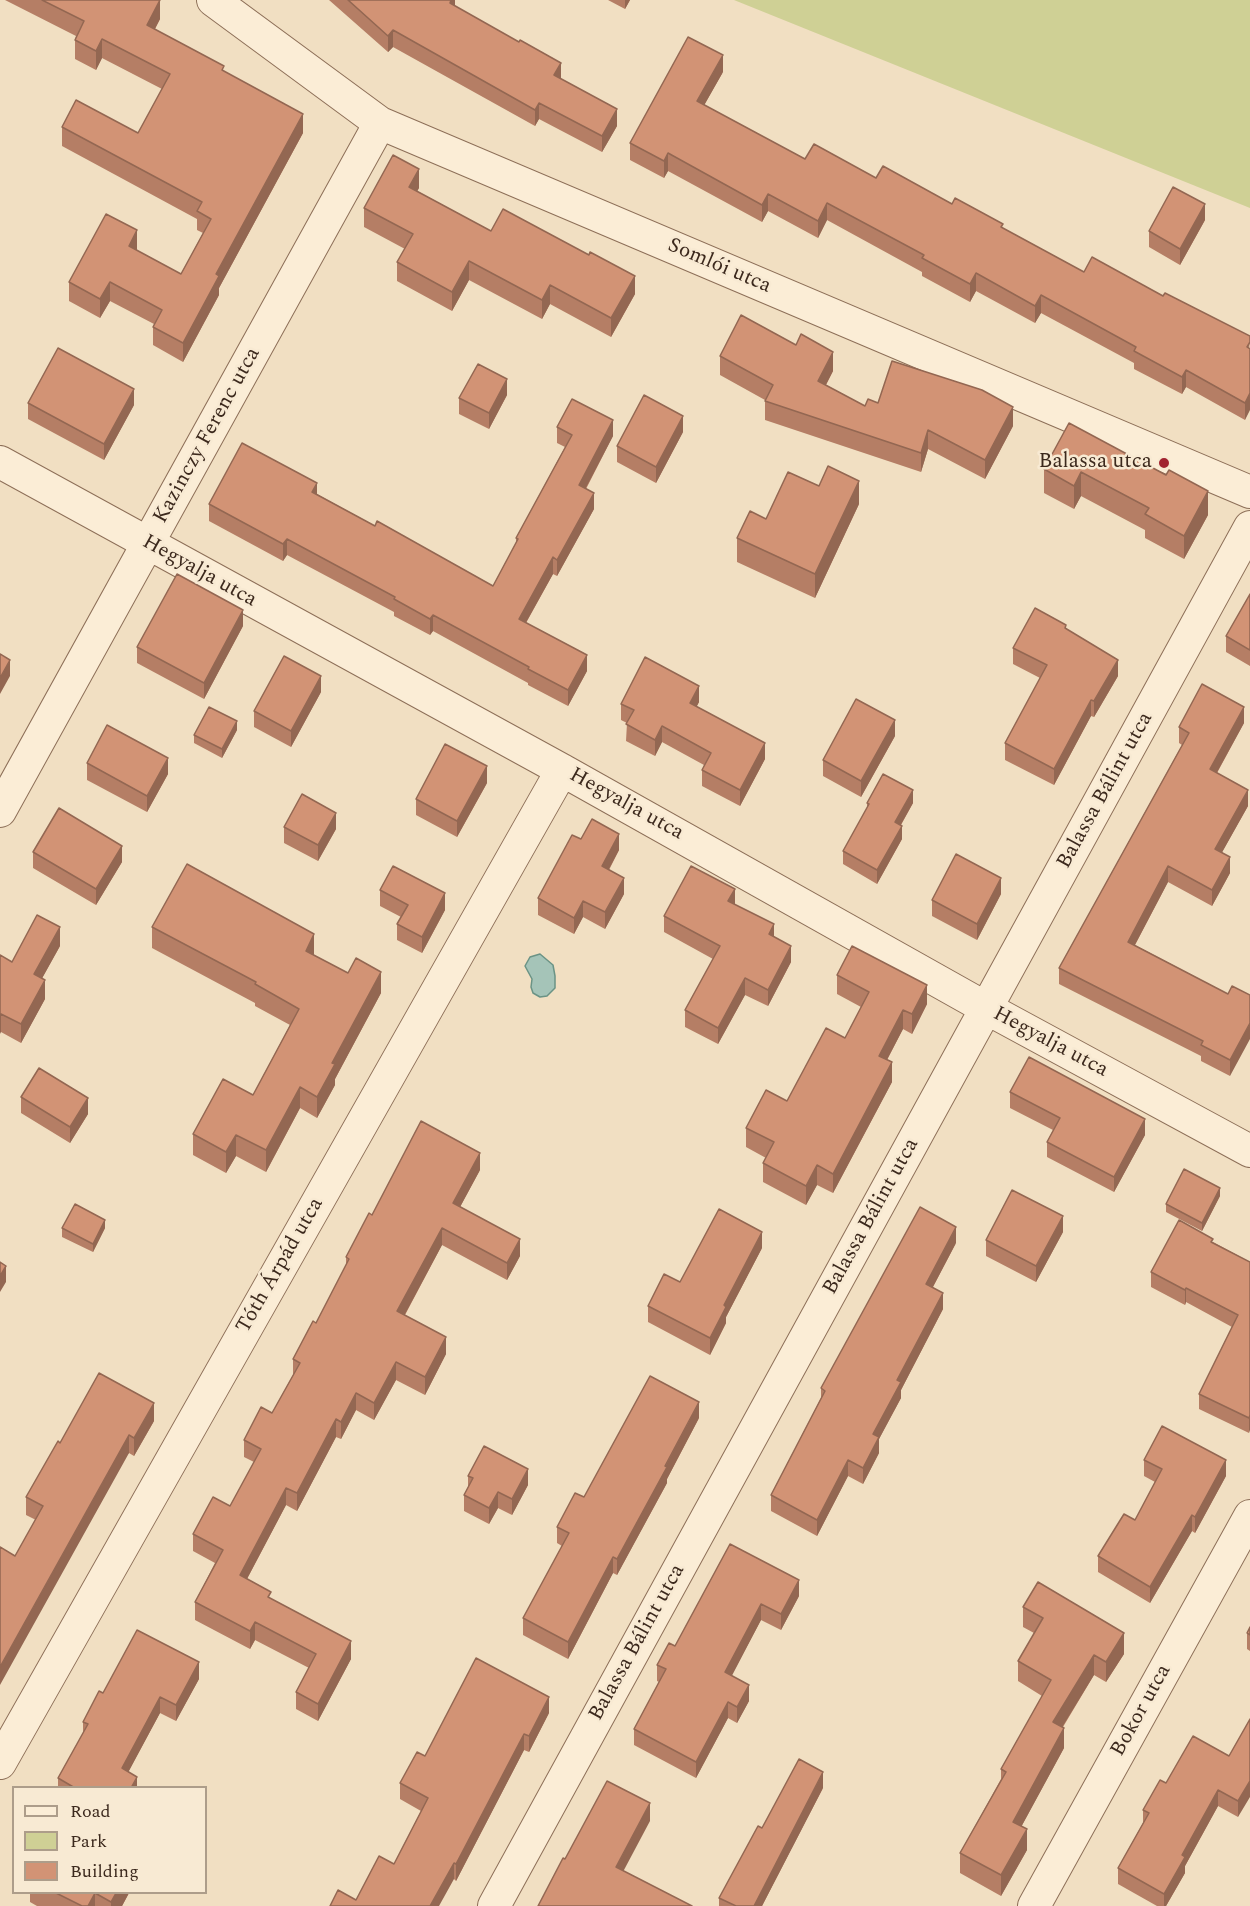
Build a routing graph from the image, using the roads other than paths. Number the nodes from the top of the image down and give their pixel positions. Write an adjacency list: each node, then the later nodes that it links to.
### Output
1 (213, 0): 2 (street, Somlói utca)
2 (380, 123): 4 (street, Somlói utca); 6 (street, Kazinczy Ferenc utca)
3 (0, 462): 6 (street, Hegyalja utca)
4 (1250, 492)
5 (1250, 528): 9 (street, Balassa Bálint utca)
6 (148, 544): 7 (street, Hegyalja utca); 8 (street, Kazinczy Ferenc utca)
7 (562, 770): 9 (street, Hegyalja utca); 12 (street, Tóth Árpád utca)
8 (0, 811)
9 (986, 1008): 10 (street, Hegyalja utca); 13 (street, Balassa Bálint utca)
10 (1250, 1151)
11 (1250, 1516): 14 (street, Bokor utca)
12 (0, 1763)
13 (494, 1906)
14 (1034, 1906)

